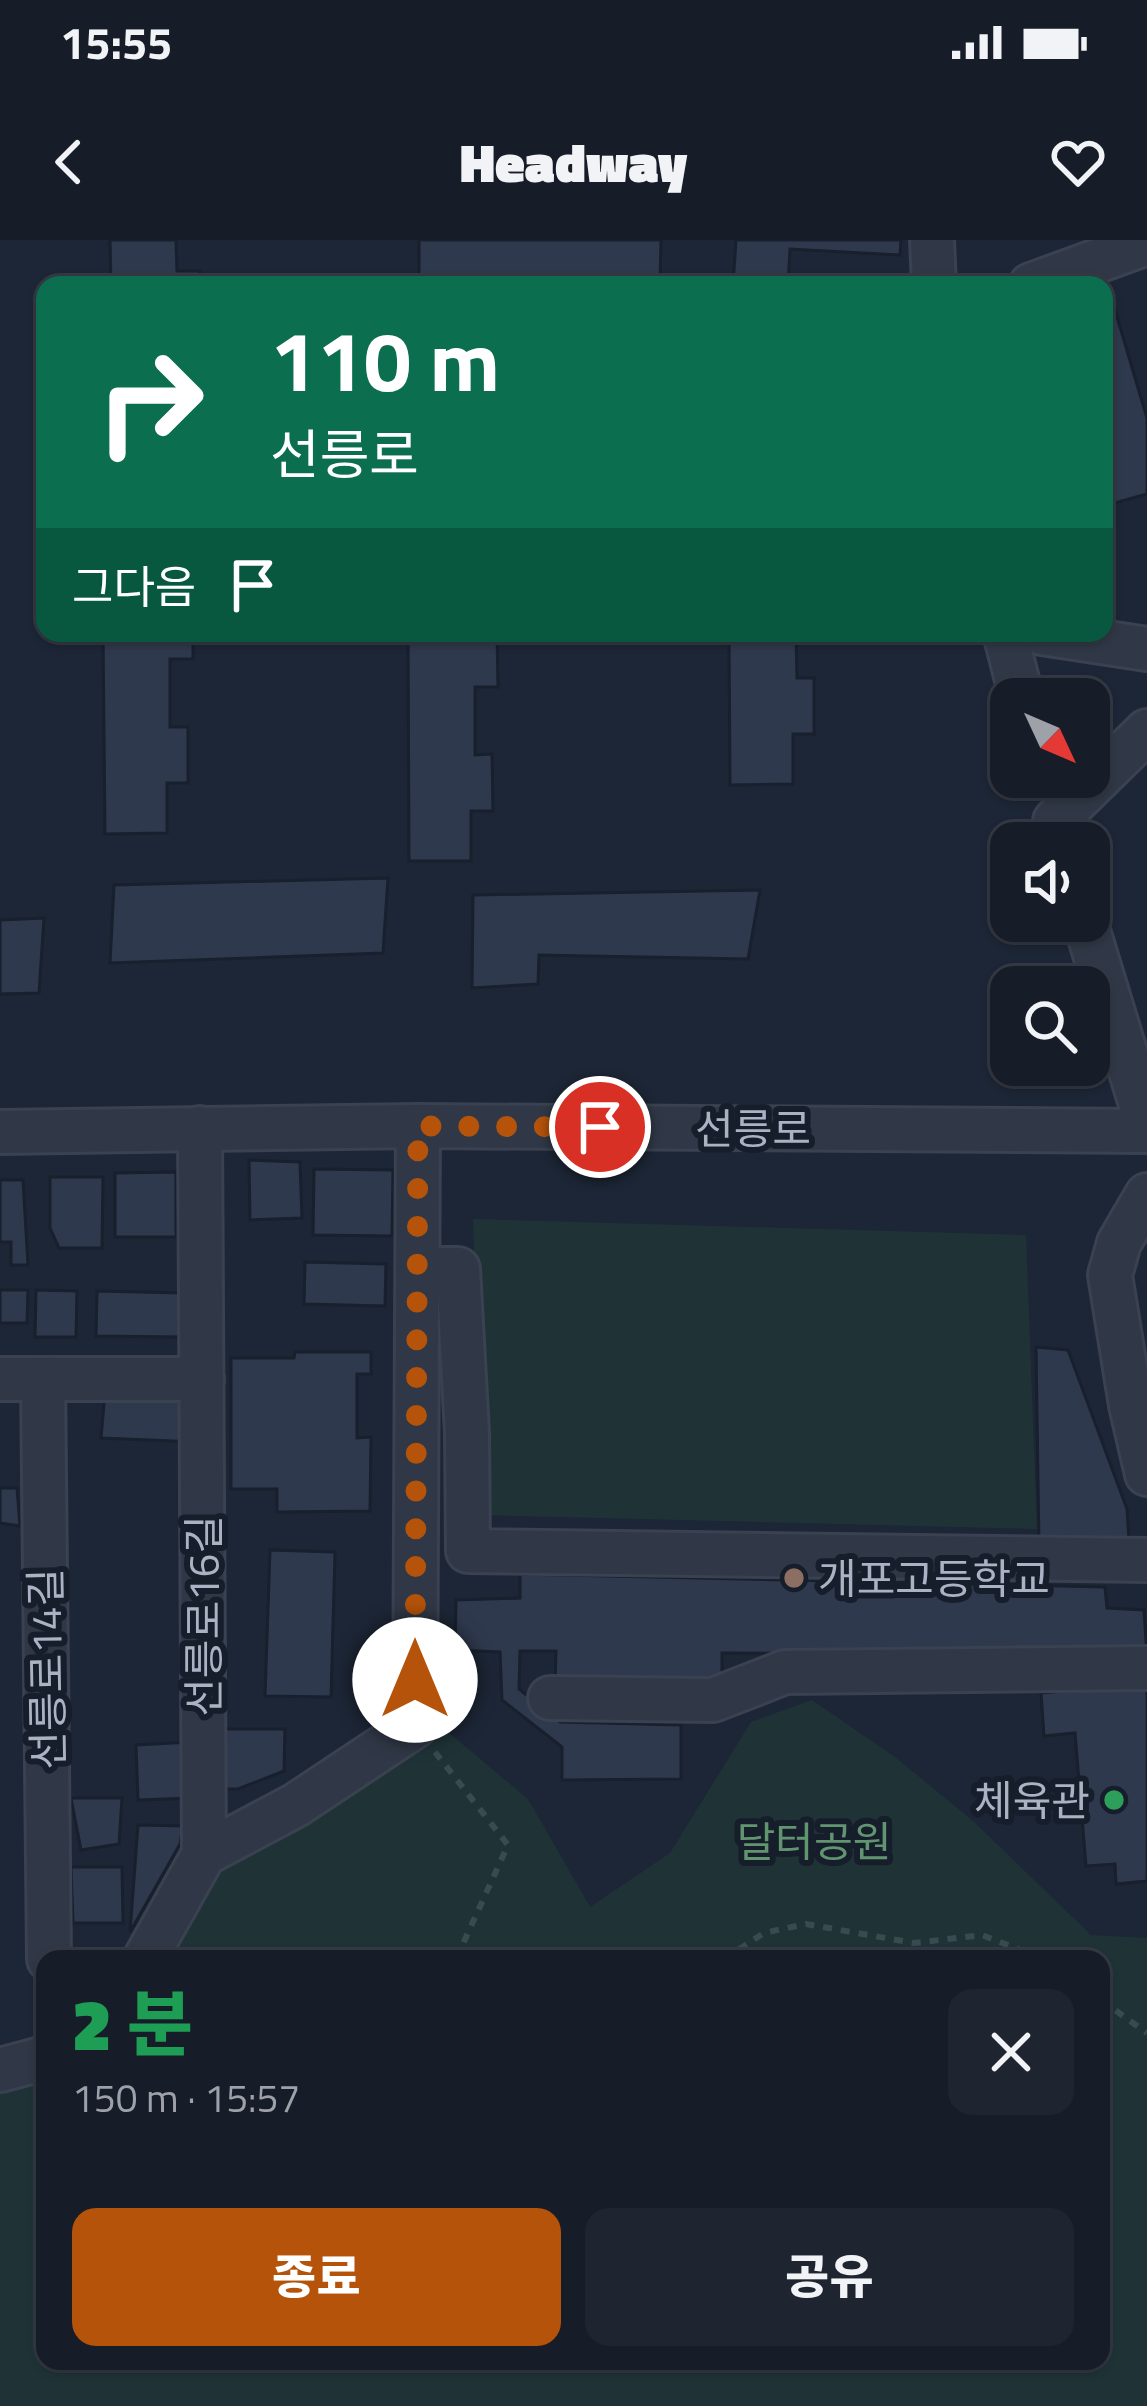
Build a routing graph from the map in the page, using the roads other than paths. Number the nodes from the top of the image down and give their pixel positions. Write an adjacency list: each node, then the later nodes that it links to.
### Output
1 (932, 240): 3 (street)
2 (1147, 243): 4 (street)
3 (934, 276)
4 (1056, 276)
5 (1007, 642): 8 (street)
6 (1101, 642): 7 (street)
7 (1147, 649)
8 (1017, 678)
9 (1147, 731): 10 (street)
10 (1067, 822)
11 (1091, 942): 13 (street)
12 (418, 1126): 13 (street, 선릉로); 14 (street, 선릉로); 25 (street)
13 (1147, 1127)
14 (200, 1128): 15 (street, 선릉로); 18 (street, 선릉로16길)
15 (0, 1132)
16 (1147, 1195): 21 (street)
17 (434, 1269): 22 (street)
18 (210, 1366): 20 (street); 25 (street, 선릉로16길)
19 (0, 1379): 20 (street)
20 (44, 1379): 26 (street, 선릉로14길)
21 (1147, 1474)
22 (1147, 1560)
23 (1147, 1667): 24 (street)
24 (550, 1697)
25 (204, 1854): 27 (street)
26 (50, 1950)
27 (150, 1950)
28 (36, 2060): 29 (street)
29 (0, 2070)

